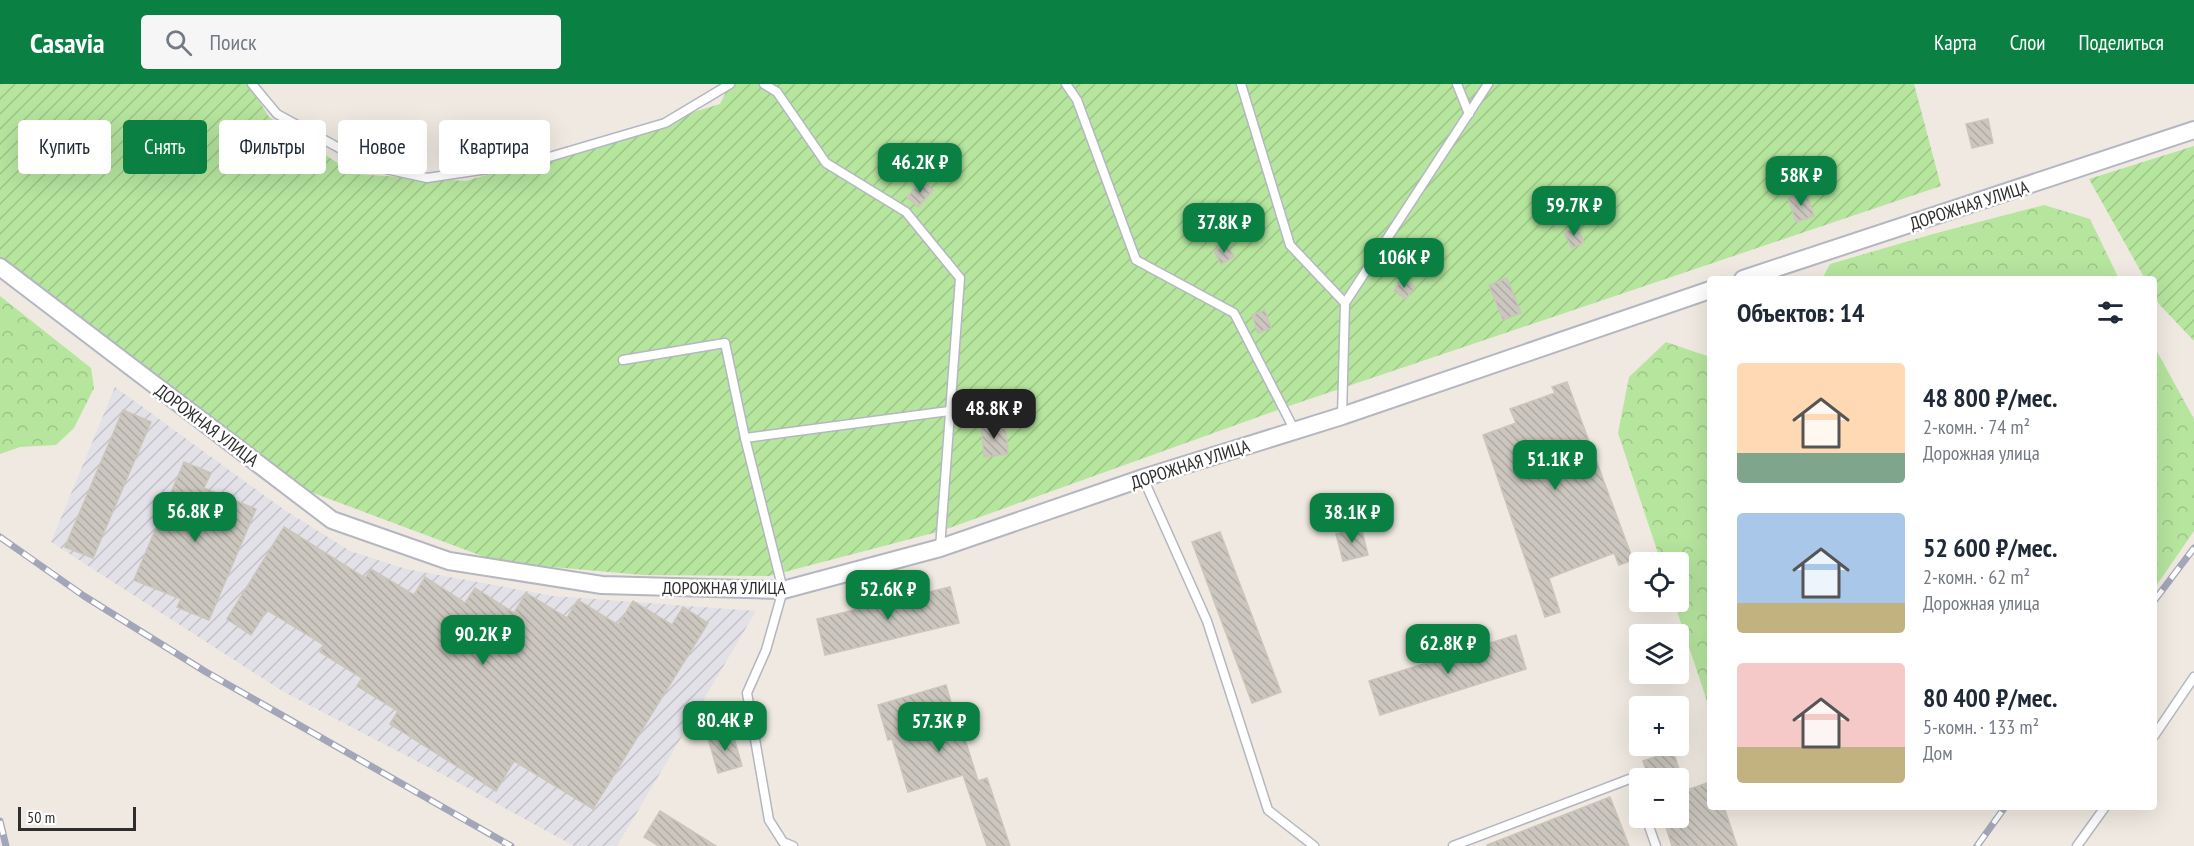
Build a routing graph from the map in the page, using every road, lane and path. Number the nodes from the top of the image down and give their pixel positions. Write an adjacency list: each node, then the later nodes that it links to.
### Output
1 (252, 84): 2 (lane)
2 (730, 84)
3 (764, 84): 15 (lane)
4 (1066, 84): 17 (lane)
5 (1241, 84): 13 (lane)
6 (1457, 84): 8 (lane)
7 (1488, 84): 8 (lane)
8 (1469, 114): 13 (lane)
9 (2194, 130): 11 (street, ДОРОЖНАЯ УЛИЦА)
10 (0, 267): 21 (street, ДОРОЖНАЯ УЛИЦА)
11 (1752, 276)
12 (1707, 291): 16 (street, ДОРОЖНАЯ УЛИЦА)
13 (1345, 303): 16 (lane)
14 (623, 360): 18 (lane)
15 (949, 411): 18 (lane); 20 (lane)
16 (1342, 416): 17 (street, ДОРОЖНАЯ УЛИЦА)
17 (1295, 431): 19 (street, ДОРОЖНАЯ УЛИЦА)
18 (745, 438): 21 (lane)
19 (1143, 478): 20 (street, ДОРОЖНАЯ УЛИЦА); 28 (lane)
20 (940, 548): 21 (street, ДОРОЖНАЯ УЛИЦА)
21 (783, 591): 27 (lane)
22 (2194, 677): 23 (lane)
23 (2157, 732)
24 (1629, 779): 29 (lane)
25 (2103, 810): 31 (lane)
26 (1650, 828): 30 (lane)
27 (793, 846)
28 (1314, 846)
29 (1453, 846)
30 (1656, 846)
31 (2077, 846)

